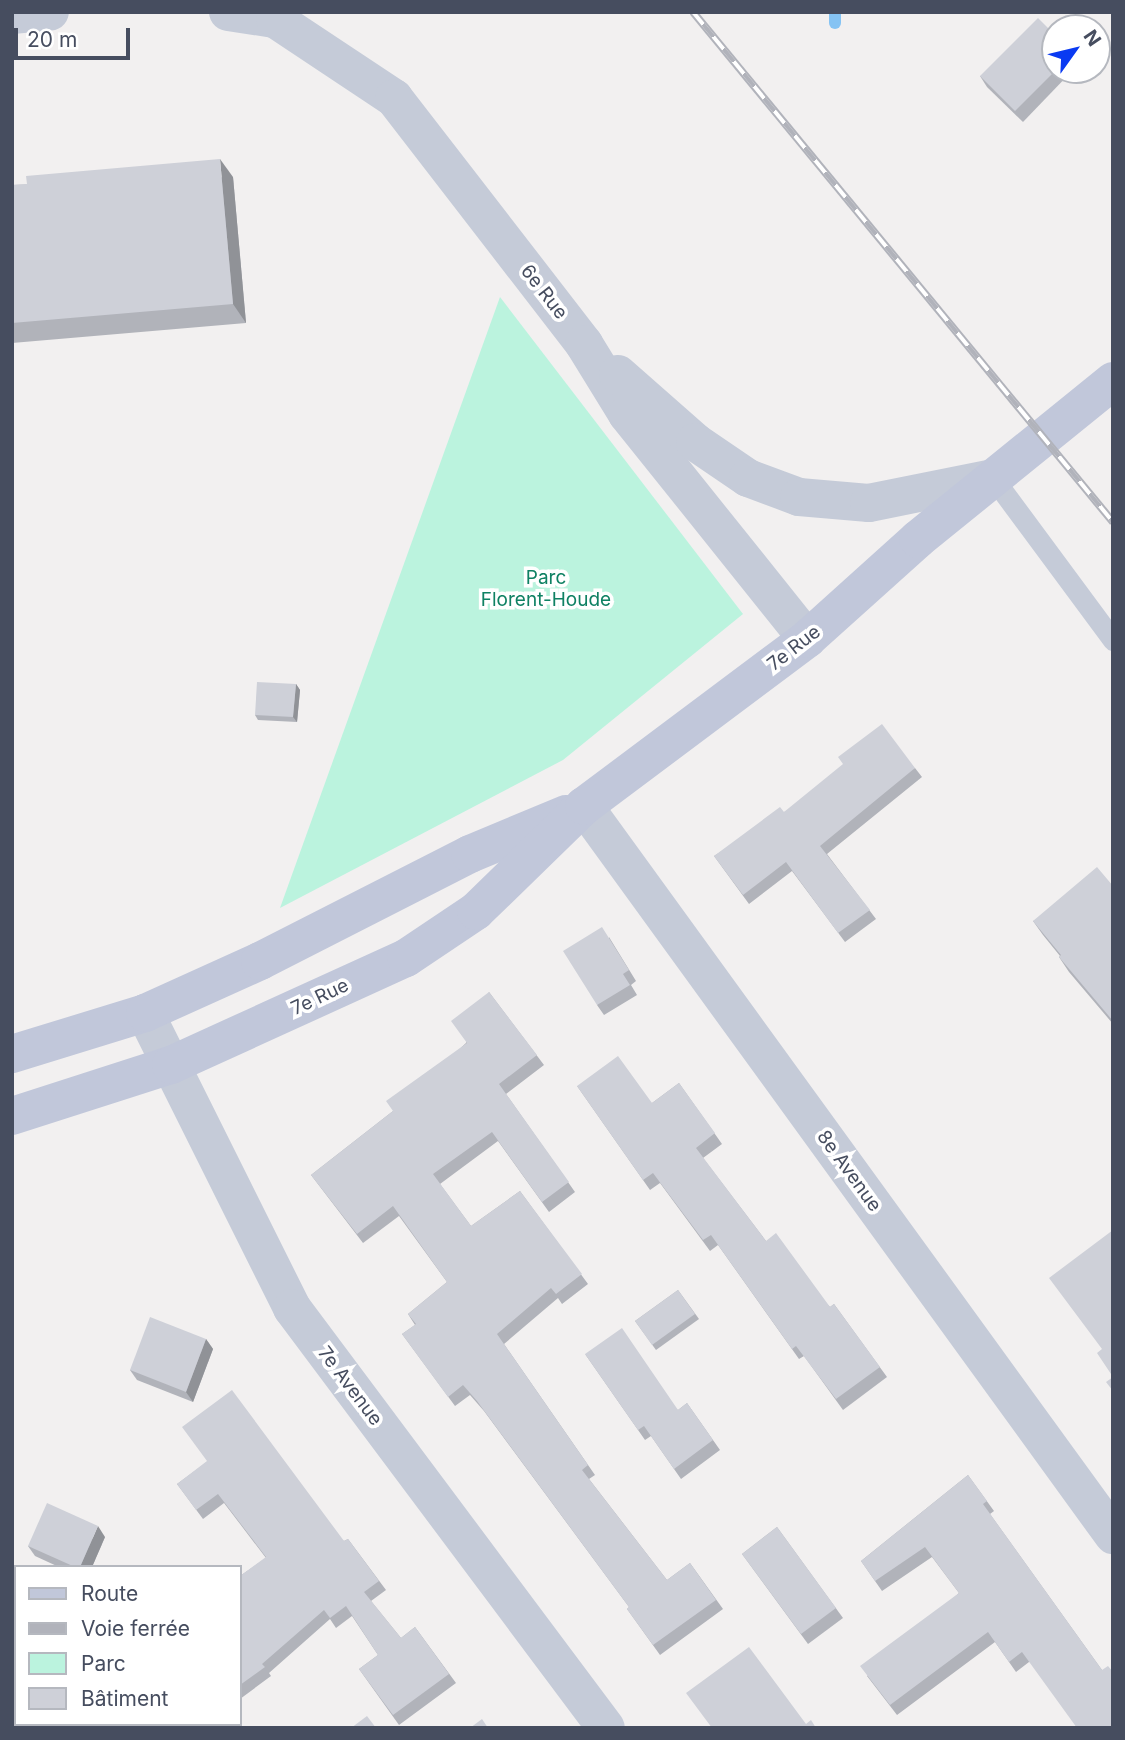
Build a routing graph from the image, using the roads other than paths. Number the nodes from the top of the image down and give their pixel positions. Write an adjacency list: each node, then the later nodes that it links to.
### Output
1 (50, 12): 3 (street)
2 (228, 12): 4 (street, 6e Rue)
3 (12, 15)
4 (584, 344): 6 (street); 7 (street, 6e Rue)
5 (1113, 381): 6 (main road, 7e Rue)
6 (993, 478): 7 (main road, 7e Rue); 8 (lane)
7 (807, 639): 9 (main road, 7e Rue)
8 (1113, 640)
9 (584, 806): 10 (main road, 7e Rue); 12 (main road, 7e Rue); 14 (street, 8e Avenue)
10 (145, 1013): 11 (main road, 7e Rue); 12 (street, 7e Avenue)
11 (12, 1054)
12 (171, 1065): 13 (main road, 7e Rue); 15 (street, 7e Avenue)
13 (12, 1116)
14 (1113, 1535)
15 (606, 1728)

